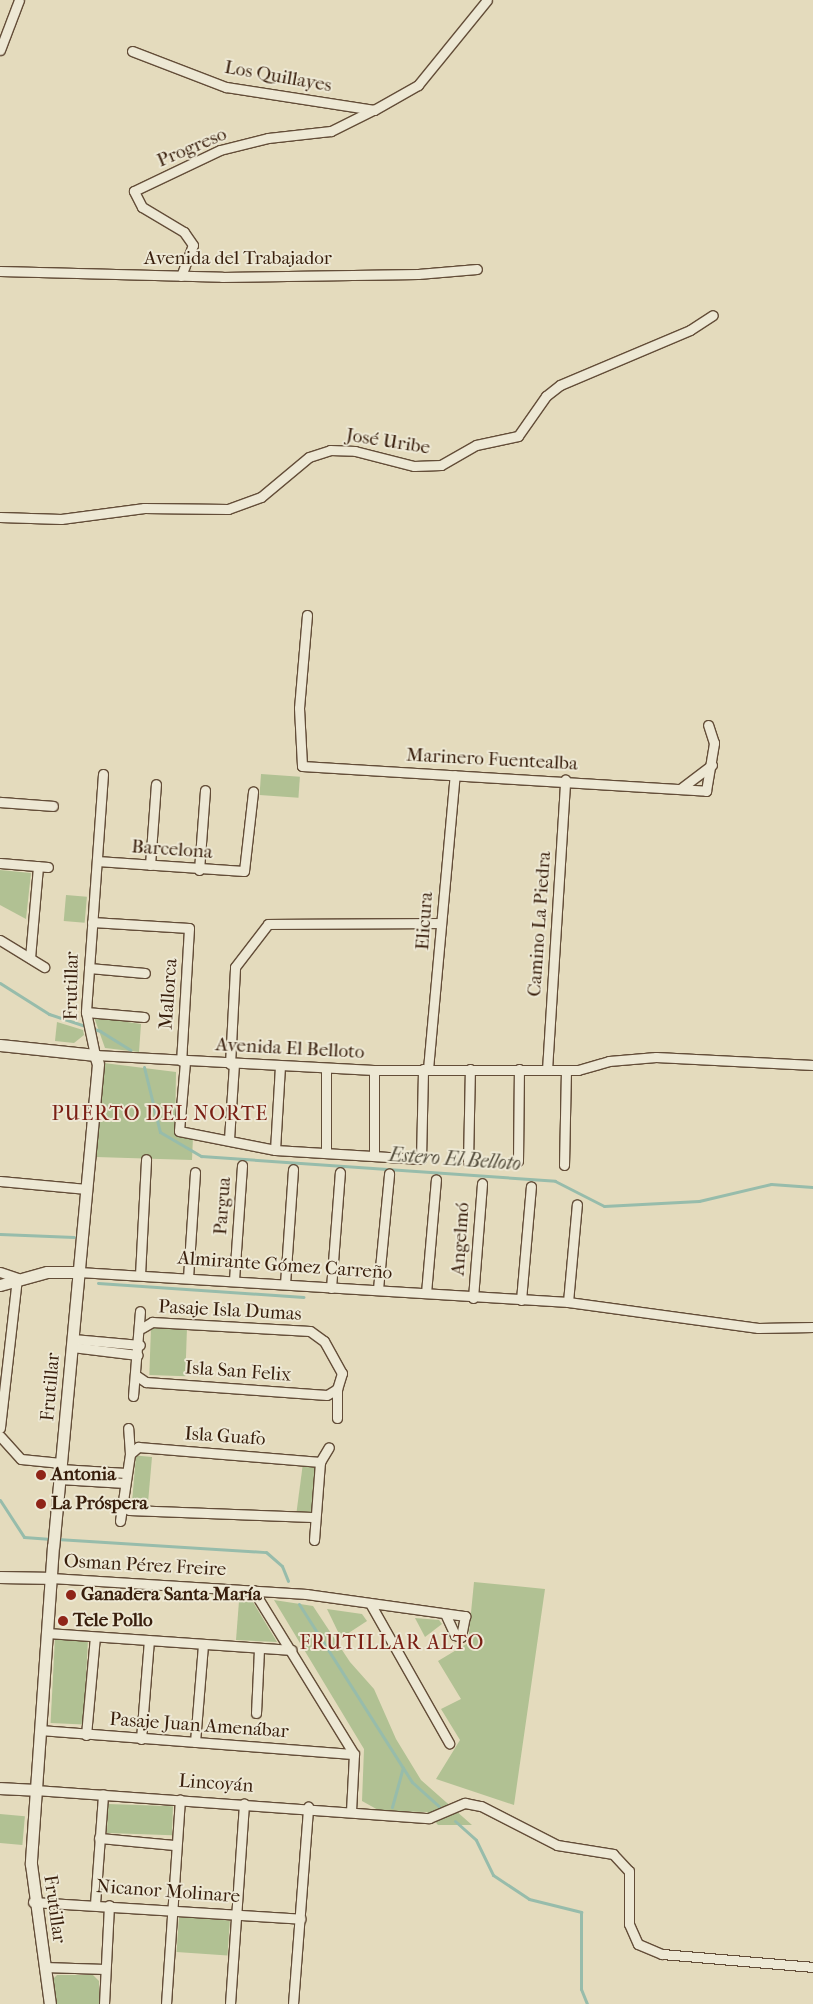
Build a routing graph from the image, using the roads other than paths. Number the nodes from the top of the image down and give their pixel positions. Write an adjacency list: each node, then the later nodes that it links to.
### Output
1 (19, 0): 3 (street)
2 (487, 0): 5 (street)
3 (0, 50)
4 (132, 51): 5 (street, Los Quillayes)
5 (374, 110): 8 (street, Progreso)
6 (477, 268): 8 (street, Avenida del Trabajador)
7 (0, 271): 8 (street, Avenida del Trabajador)
8 (181, 276)
9 (714, 315): 10 (street, José Uribe)
10 (0, 517)
11 (307, 615): 15 (street, Marinero Fuentealba)
12 (708, 725): 13 (street, Marinero Fuentealba)
13 (712, 765): 18 (street); 18 (street, Marinero Fuentealba)
14 (103, 774): 23 (street, Frutillar)
15 (455, 776): 16 (street, Marinero Fuentealba); 30 (street, Elicura)
16 (565, 780): 18 (street, Marinero Fuentealba); 49 (street, Camino La Piedra)
17 (156, 784): 25 (street)
18 (680, 789)
19 (205, 790): 28 (street)
20 (253, 792): 28 (street, Barcelona)
21 (0, 802): 22 (street)
22 (53, 806)
23 (97, 861): 25 (street, Barcelona); 29 (street, Frutillar)
24 (0, 863): 26 (street)
25 (150, 865): 28 (street, Barcelona)
26 (38, 866): 27 (street); 32 (street)
27 (48, 867)
28 (199, 870)
29 (92, 922): 34 (street, Frutillar); 40 (street, Mallorca)
30 (441, 923): 41 (street); 45 (street, Elicura)
31 (0, 940): 32 (street)
32 (30, 958): 33 (street)
33 (44, 967)
34 (89, 968): 35 (street); 36 (street, Frutillar)
35 (144, 973)
36 (86, 1012): 37 (street); 39 (street, Frutillar)
37 (144, 1017)
38 (0, 1045): 39 (street, Avenida El Belloto)
39 (95, 1055): 40 (street, Avenida El Belloto); 68 (street, Frutillar)
40 (183, 1062): 41 (street, Avenida El Belloto); 51 (street, Mallorca)
41 (232, 1064): 43 (street, Avenida El Belloto); 51 (street)
42 (813, 1065): 50 (street, Avenida El Belloto)
43 (280, 1067): 44 (street, Avenida El Belloto); 52 (street)
44 (326, 1069): 48 (street, Avenida El Belloto); 53 (street)
45 (425, 1069): 46 (street, Avenida El Belloto); 48 (street, Avenida El Belloto); 54 (street, Elicura)
46 (470, 1069): 47 (street, Avenida El Belloto); 57 (street)
47 (519, 1069): 49 (street, Avenida El Belloto); 56 (street)
48 (374, 1070): 54 (street)
49 (547, 1070): 50 (street, Avenida El Belloto)
50 (566, 1071): 59 (street)
51 (228, 1139): 52 (street)
52 (275, 1150): 53 (street)
53 (326, 1151): 54 (street)
54 (374, 1153)
55 (146, 1159): 72 (street)
56 (518, 1161)
57 (468, 1162)
58 (242, 1164): 75 (street, Pargua)
59 (564, 1164)
60 (293, 1169): 77 (street)
61 (195, 1172): 74 (street)
62 (340, 1172): 78 (street)
63 (389, 1174): 79 (street)
64 (436, 1179): 80 (street)
65 (0, 1181): 68 (street)
66 (482, 1182): 81 (street, Angelmó)
67 (530, 1186): 82 (street)
68 (87, 1189): 71 (street, Frutillar)
69 (577, 1204): 83 (street)
70 (0, 1272): 73 (street)
71 (79, 1272): 72 (street, Almirante Gómez Carreño); 73 (street, Almirante Gómez Carreño); 87 (street, Frutillar)
72 (140, 1275): 74 (street, Almirante Gómez Carreño)
73 (17, 1278): 76 (street, Almirante Gómez Carreño); 94 (street)
74 (188, 1278): 75 (street, Almirante Gómez Carreño)
75 (234, 1280): 77 (street, Almirante Gómez Carreño)
76 (0, 1284)
77 (285, 1284): 78 (street, Almirante Gómez Carreño)
78 (331, 1288): 79 (street, Almirante Gómez Carreño)
79 (378, 1289): 80 (street, Almirante Gómez Carreño)
80 (426, 1293): 81 (street, Almirante Gómez Carreño)
81 (473, 1298): 82 (street, Almirante Gómez Carreño)
82 (521, 1300): 83 (street, Almirante Gómez Carreño)
83 (568, 1302): 85 (street, Almirante Gómez Carreño)
84 (140, 1311): 86 (street)
85 (813, 1327)
86 (142, 1328): 88 (street); 91 (street, Pasaje Isla Dumas)
87 (72, 1343): 88 (street); 89 (street); 100 (street, Frutillar)
88 (140, 1344): 89 (street)
89 (138, 1355): 90 (street)
90 (137, 1376): 91 (street, Isla San Felix); 92 (street)
91 (337, 1389): 93 (street)
92 (133, 1396)
93 (337, 1418)
94 (0, 1428)
95 (128, 1428): 98 (street)
96 (0, 1436): 100 (street)
97 (330, 1447): 99 (street)
98 (130, 1454): 99 (street, Isla Guafo); 101 (street)
99 (320, 1462): 104 (street)
100 (60, 1471): 101 (street); 102 (street); 108 (street, Frutillar)
101 (126, 1473): 102 (street)
102 (125, 1483): 103 (street)
103 (124, 1502): 104 (street); 105 (street)
104 (312, 1517): 106 (street)
105 (120, 1521)
106 (314, 1540)
107 (0, 1577): 108 (street, Osman Pérez Freire)
108 (51, 1578): 109 (street, Osman Pérez Freire); 112 (street, Frutillar)
109 (253, 1590): 110 (street, Osman Pérez Freire); 117 (street)
110 (370, 1604): 111 (street, Osman Pérez Freire); 123 (street)
111 (445, 1614): 111 (street, Osman Pérez Freire)
112 (48, 1633): 113 (street); 119 (street, Frutillar)
113 (95, 1637): 114 (street); 120 (street)
114 (149, 1640): 115 (street); 121 (street)
115 (203, 1644): 116 (street); 122 (street)
116 (259, 1649): 117 (street); 118 (street)
117 (292, 1650): 124 (street)
118 (256, 1713)
119 (41, 1730): 120 (street, Pasaje Juan Amenábar); 126 (street, Frutillar)
120 (86, 1735): 121 (street, Pasaje Juan Amenábar)
121 (141, 1740): 122 (street, Pasaje Juan Amenábar)
122 (196, 1742): 124 (street, Pasaje Juan Amenábar)
123 (449, 1743)
124 (354, 1754): 131 (street)
125 (0, 1788): 126 (street, Lincoyán)
126 (36, 1790): 127 (street, Lincoyán); 134 (street, Frutillar)
127 (103, 1794): 128 (street, Lincoyán); 132 (street)
128 (180, 1799): 129 (street, Lincoyán); 133 (street)
129 (244, 1803): 130 (street, Lincoyán); 138 (street)
130 (308, 1807): 131 (street, Lincoyán); 139 (street)
131 (351, 1812): 141 (street, Lincoyán)
132 (99, 1838): 133 (street); 135 (street)
133 (175, 1845): 137 (street)
134 (33, 1902): 135 (street, Nicanor Molinare); 140 (street, Frutillar)
135 (95, 1904): 136 (street, Nicanor Molinare)
136 (109, 1905): 137 (street, Nicanor Molinare); 142 (street)
137 (172, 1909): 138 (street, Nicanor Molinare); 145 (street)
138 (236, 1913): 139 (street, Nicanor Molinare); 146 (street)
139 (300, 1919): 147 (street)
140 (44, 1967): 142 (street); 143 (street, Frutillar)
141 (813, 1967)
142 (105, 1969): 144 (street)
143 (50, 2004)
144 (104, 2004)
145 (166, 2004)
146 (230, 2004)
147 (293, 2004)

